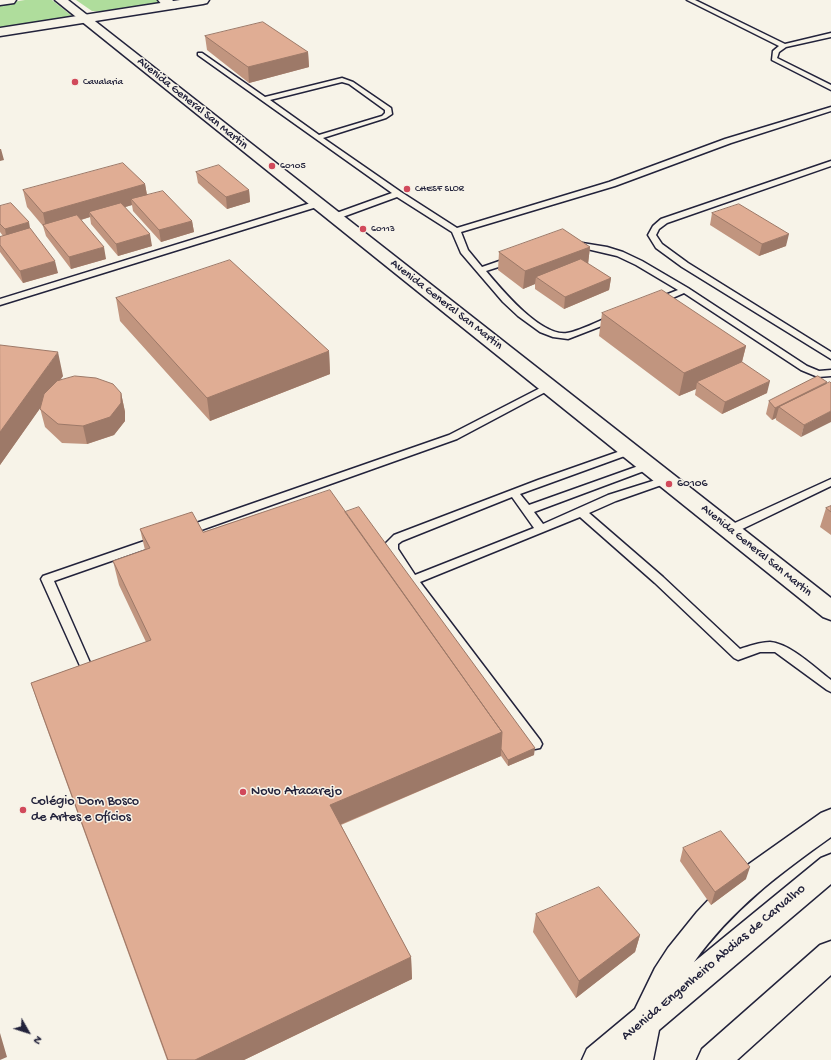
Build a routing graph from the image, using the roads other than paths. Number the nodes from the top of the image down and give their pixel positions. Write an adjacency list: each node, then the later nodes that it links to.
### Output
1 (10, 0): 5 (main road)
2 (61, 0): 7 (main road, Avenida General San Martin)
3 (203, 0): 6 (main road)
4 (690, 0): 10 (lane)
5 (0, 2)
6 (168, 2): 7 (main road)
7 (84, 18): 8 (main road); 18 (main road, Avenida General San Martin)
8 (0, 32)
9 (831, 35): 10 (lane)
10 (784, 46): 12 (lane)
11 (200, 54): 13 (lane)
12 (831, 88)
13 (265, 99): 15 (lane); 15 (lane)
14 (831, 109): 20 (lane)
15 (319, 137): 17 (lane)
16 (831, 163): 28 (lane)
17 (398, 194): 19 (lane); 20 (lane)
18 (317, 204): 19 (main road, Avenida General San Martin); 25 (lane)
19 (334, 217): 30 (main road, Avenida General San Martin)
20 (456, 231): 23 (lane)
21 (566, 243): 24 (lane)
22 (517, 258): 23 (lane)
23 (481, 270): 27 (lane)
24 (685, 290): 26 (lane); 29 (lane)
25 (0, 302)
26 (649, 304)
27 (619, 316)
28 (831, 356)
29 (831, 374)
30 (548, 387): 31 (main road, Avenida General San Martin); 42 (lane)
31 (629, 450): 32 (main road, Avenida General San Martin); 35 (lane)
32 (648, 466): 33 (main road, Avenida General San Martin); 36 (lane)
33 (666, 480): 37 (lane); 39 (main road, Avenida General San Martin)
34 (831, 482): 39 (lane)
35 (514, 493): 36 (lane); 40 (lane)
36 (527, 510): 38 (lane)
37 (581, 512): 38 (lane); 43 (lane)
38 (541, 529): 40 (lane)
39 (730, 530): 41 (main road, Avenida General San Martin)
40 (414, 580): 44 (lane)
41 (831, 610)
42 (85, 665)
43 (831, 687)
44 (535, 744)
45 (831, 821): 48 (main road)
46 (831, 867): 48 (main road, Avenida Engenheiro Abdias de Carvalho)
47 (831, 955): 51 (main road)
48 (646, 1021): 49 (main road, Avenida Engenheiro Abdias de Carvalho); 50 (main road)
49 (598, 1060)
50 (637, 1060)
51 (713, 1060)

